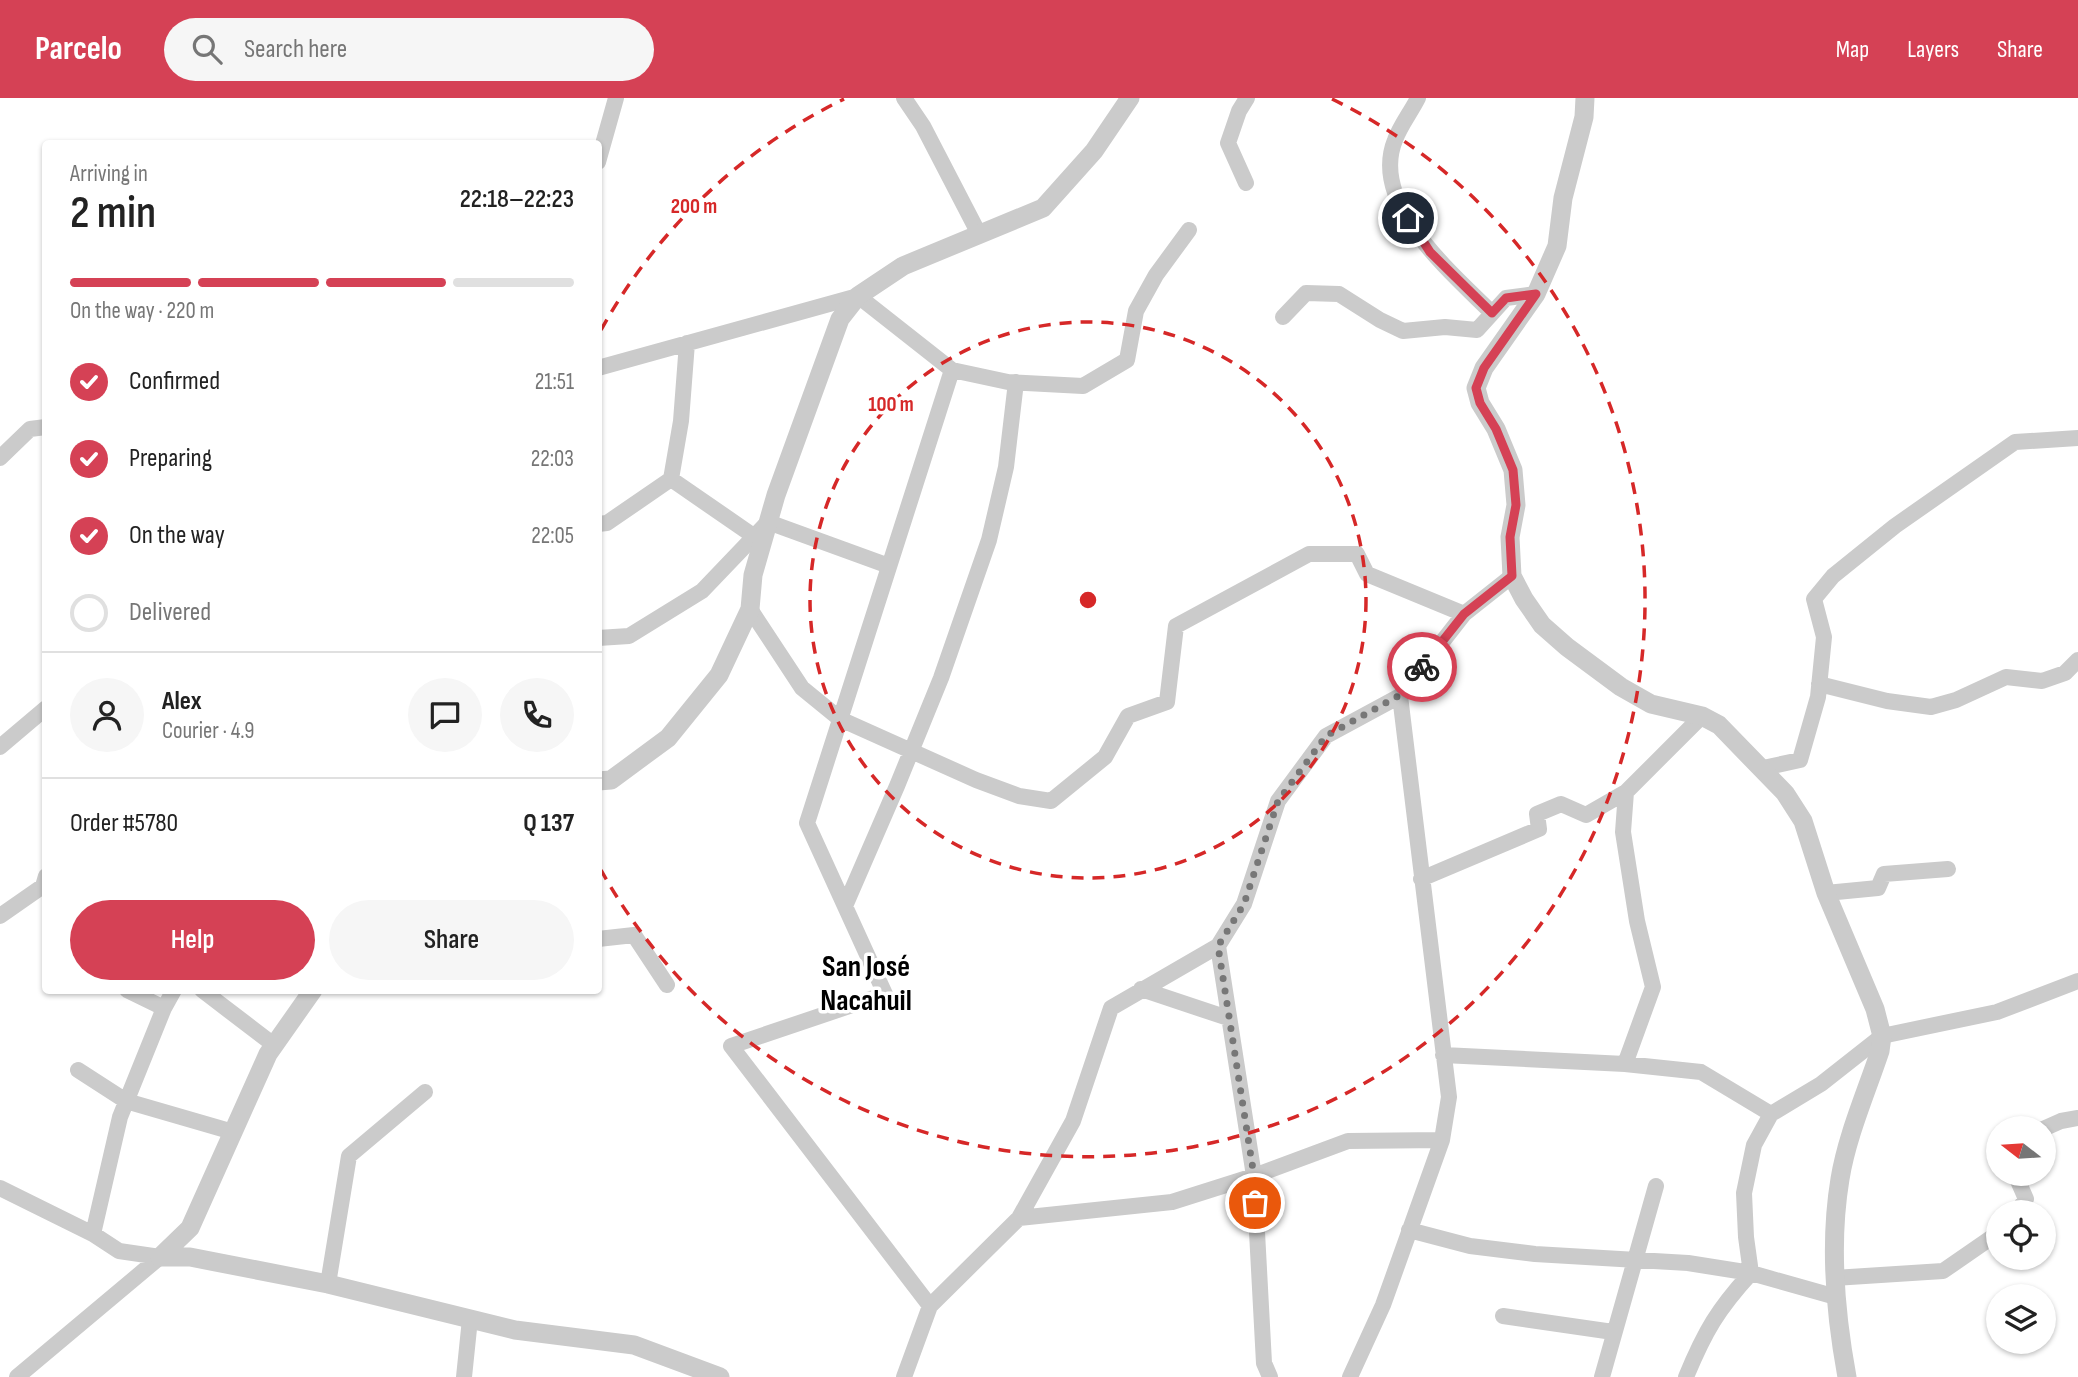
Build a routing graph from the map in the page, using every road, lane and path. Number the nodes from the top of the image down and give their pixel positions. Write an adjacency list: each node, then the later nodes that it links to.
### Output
1 (616, 98): 7 (street)
2 (904, 98): 10 (street)
3 (1130, 98): 10 (street)
4 (1247, 98): 8 (street)
5 (1418, 98): 13 (street)
6 (1585, 98): 11 (street)
7 (602, 148)
8 (1246, 183)
9 (1189, 230): 18 (street)
10 (979, 234): 12 (street)
11 (1536, 294): 13 (street); 26 (street)
12 (858, 296): 15 (street); 17 (street); 24 (street)
13 (1492, 313): 14 (street)
14 (1283, 317)
15 (687, 343): 16 (street); 22 (street)
16 (602, 367)
17 (952, 370): 18 (street); 25 (street)
18 (1016, 382): 37 (street)
19 (42, 428): 21 (street)
20 (2078, 438): 31 (street)
21 (0, 458)
22 (671, 478): 23 (street); 24 (street)
23 (602, 524)
24 (761, 530): 25 (street); 27 (street); 29 (street)
25 (889, 566): 35 (street)
26 (1512, 576): 28 (street); 34 (street)
27 (750, 609): 35 (street); 39 (street)
28 (1464, 614): 32 (street); 37 (street)
29 (602, 638)
30 (2078, 660): 31 (street)
31 (1819, 684): 38 (street)
32 (1400, 695): 42 (street); 48 (street)
33 (42, 711): 36 (street)
34 (1702, 716): 38 (street); 40 (street)
35 (840, 719): 37 (street); 45 (street)
36 (0, 747)
37 (911, 751): 45 (street)
38 (1763, 768): 44 (street)
39 (602, 780)
40 (1626, 792): 42 (street); 61 (street)
41 (1948, 869): 44 (street)
42 (1421, 879): 60 (street)
43 (42, 887): 46 (street)
44 (1826, 893): 58 (street)
45 (845, 906): 82 (street)
46 (0, 916)
47 (602, 939): 50 (street)
48 (1218, 946): 51 (street); 57 (street)
49 (2078, 981): 58 (street)
50 (667, 985)
51 (1141, 989): 57 (street); 73 (street)
52 (135, 994): 56 (street)
53 (172, 994): 56 (street)
54 (207, 994): 59 (street)
55 (310, 994): 59 (street)
56 (164, 1008): 64 (street)
57 (1228, 1017): 70 (street)
58 (1882, 1036): 65 (street); 81 (street)
59 (274, 1045): 68 (street)
60 (1443, 1055): 61 (street); 69 (street)
61 (1625, 1064): 65 (street)
62 (78, 1070): 64 (street)
63 (425, 1091): 80 (street)
64 (126, 1101): 68 (street); 75 (street)
65 (1772, 1114): 79 (street)
66 (2078, 1118): 67 (street)
67 (2056, 1123)
68 (233, 1132): 77 (street)
69 (1442, 1140): 70 (street); 74 (street)
70 (1254, 1176): 73 (street); 91 (street)
71 (1656, 1186): 78 (street)
72 (0, 1188): 75 (street)
73 (1019, 1218): 82 (street)
74 (1409, 1230): 78 (street); 92 (street)
75 (93, 1234): 77 (street)
76 (1986, 1241): 81 (street)
77 (160, 1257): 80 (street); 87 (street)
78 (1634, 1260): 79 (street); 85 (street)
79 (1751, 1273): 81 (street); 94 (street)
80 (328, 1284): 84 (street)
81 (1835, 1288): 95 (street)
82 (930, 1306): 90 (street)
83 (1503, 1316): 85 (street)
84 (470, 1319): 86 (street); 88 (street)
85 (1613, 1332): 93 (street)
86 (685, 1371): 89 (street)
87 (17, 1377)
88 (464, 1377)
89 (720, 1377)
90 (904, 1377)
91 (1270, 1377)
92 (1350, 1377)
93 (1602, 1377)
94 (1686, 1377)
95 (1847, 1377)

